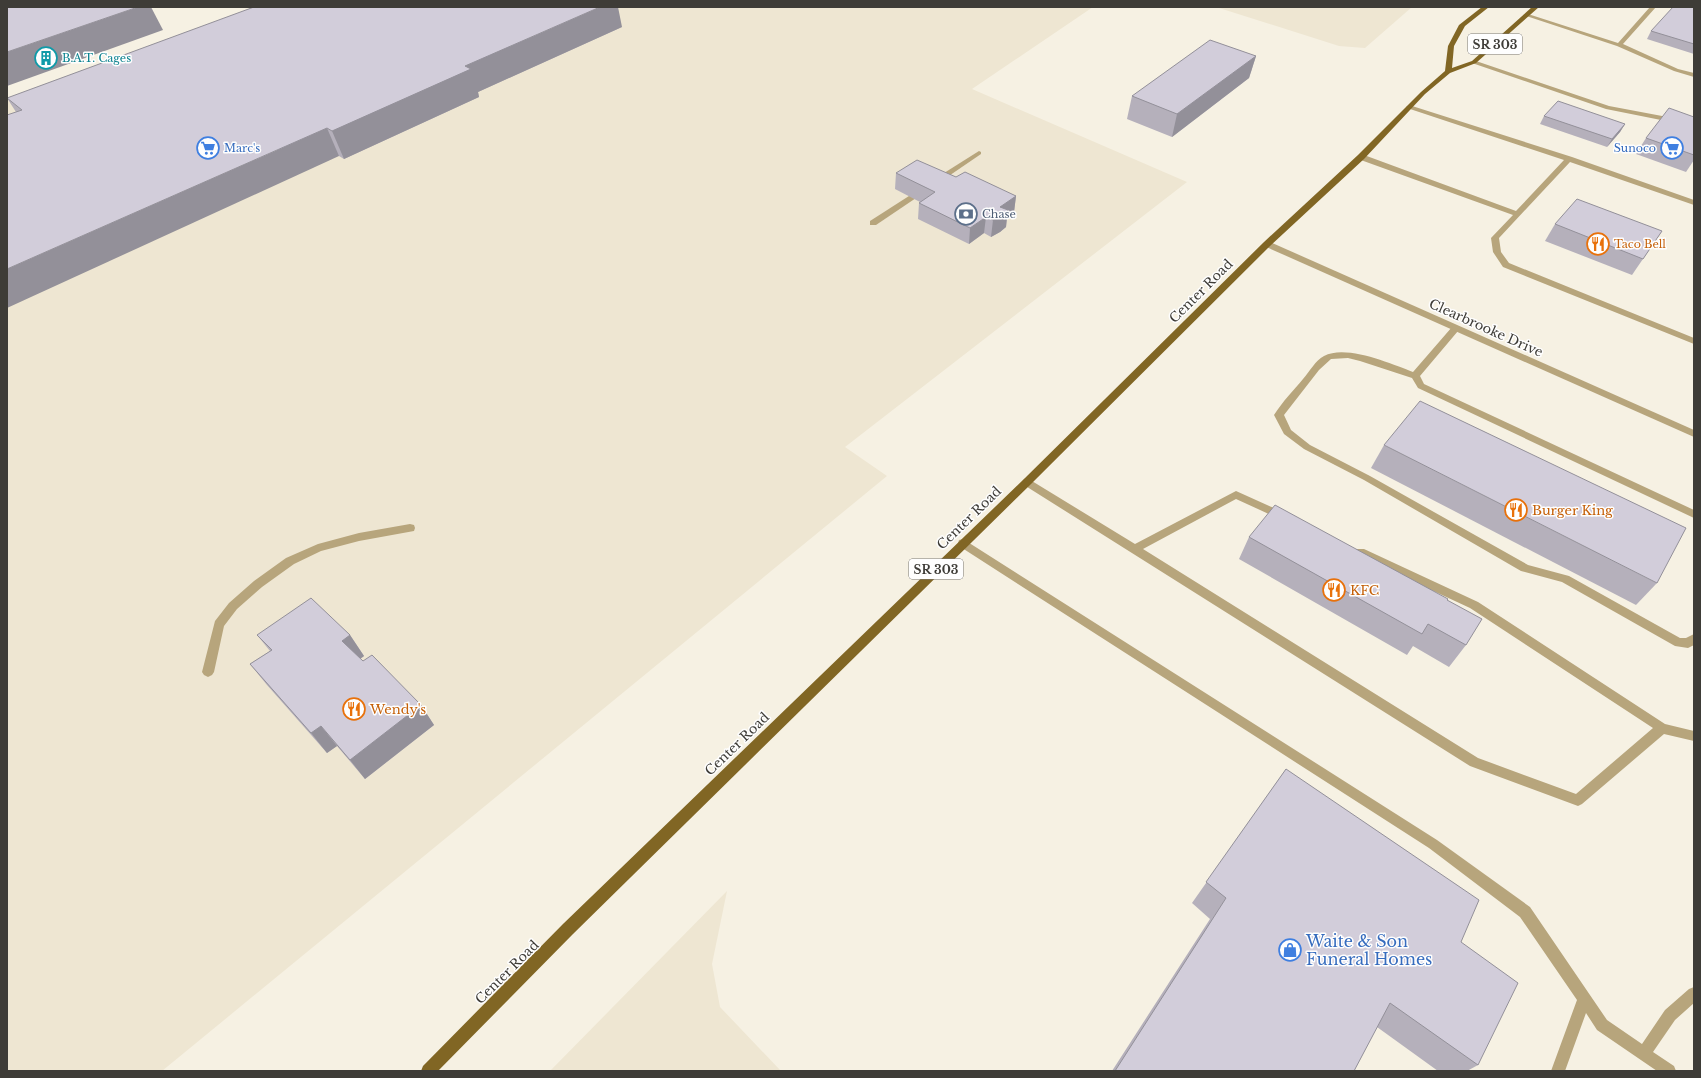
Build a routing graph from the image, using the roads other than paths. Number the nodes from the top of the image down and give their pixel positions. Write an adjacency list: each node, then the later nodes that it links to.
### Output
1 (1486, 7): 7 (main road, SR 303)
2 (1536, 7): 4 (main road, Center Road / SR 303)
3 (1653, 7): 5 (street)
4 (1526, 15): 5 (street); 6 (main road, Center Road / SR 303)
5 (1619, 45): 8 (street)
6 (1474, 62): 7 (main road, Center Road / SR 303); 10 (street)
7 (1448, 72): 9 (main road, Center Road / SR 303)
8 (1694, 75)
9 (1410, 107): 12 (main road, Center Road / SR 303); 13 (street)
10 (1694, 127)
11 (979, 153): 14 (street)
12 (1362, 157): 17 (street); 19 (main road, Center Road / SR 303)
13 (1569, 159): 16 (street); 17 (street)
14 (933, 183)
15 (912, 198): 18 (street)
16 (1694, 203)
17 (1518, 214): 21 (street)
18 (873, 223)
19 (1267, 244): 20 (street, Clearbrooke Drive); 24 (main road, Center Road / SR 303)
20 (1455, 329): 22 (street); 23 (street, Clearbrooke Drive)
21 (1694, 341)
22 (1415, 376): 25 (street); 31 (street)
23 (1694, 434)
24 (1027, 482): 28 (main road, Center Road / SR 303); 30 (street)
25 (1694, 514)
26 (1293, 521): 30 (street)
27 (410, 528): 32 (street)
28 (963, 543): 36 (street); 38 (main road, Center Road / SR 303)
29 (1351, 548): 33 (street)
30 (1135, 549): 33 (street)
31 (1694, 639)
32 (208, 672)
33 (1662, 728): 34 (street)
34 (1694, 736)
35 (1694, 994): 37 (street)
36 (1584, 1000): 37 (street); 39 (street)
37 (1644, 1054): 40 (street)
38 (428, 1071)
39 (1558, 1071)
40 (1669, 1071)

